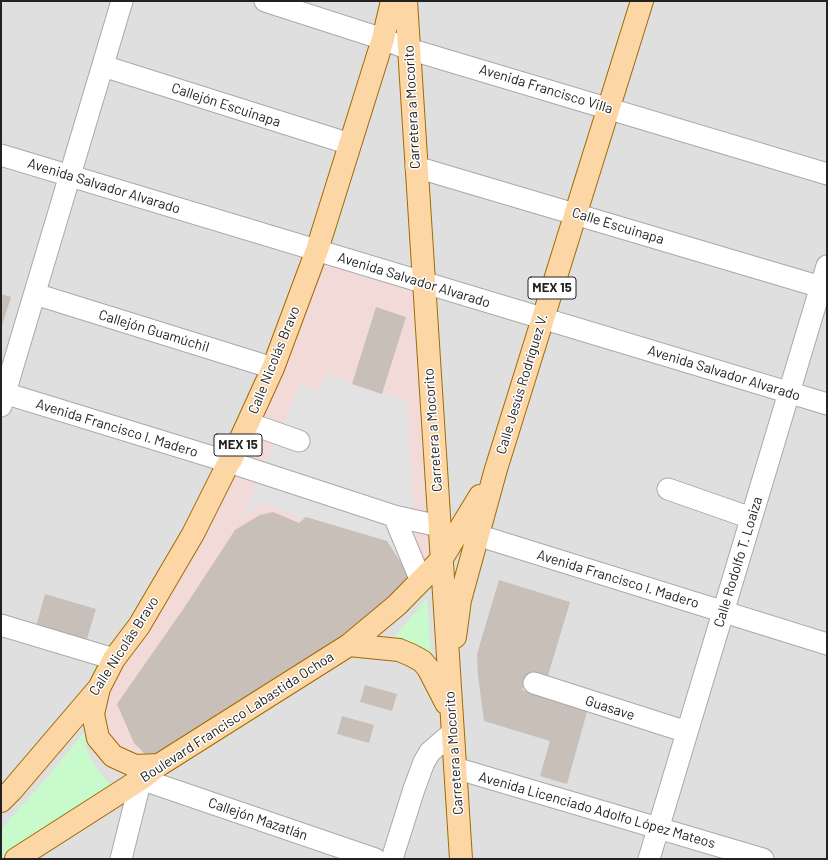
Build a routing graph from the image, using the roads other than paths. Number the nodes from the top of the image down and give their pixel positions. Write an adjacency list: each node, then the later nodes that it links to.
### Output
1 (122, 1): 9 (street)
2 (265, 1): 6 (street, Avenida Francisco Villa)
3 (392, 1): 7 (main road, Calle Nicolás Bravo / MEX 15)
4 (406, 1): 8 (main road, Carretera a Mocorito)
5 (642, 1): 10 (main road, Calle Jesús Rodríguez V. / MEX 15)
6 (305, 7): 7 (street, Avenida Francisco Villa)
7 (383, 39): 8 (street, Avenida Francisco Villa); 11 (main road, Calle Nicolás Bravo / MEX 15)
8 (409, 49): 10 (street, Avenida Francisco Villa); 13 (main road, Carretera a Mocorito)
9 (103, 66): 11 (street, Callejón Escuinapa); 15 (street)
10 (609, 108): 14 (street, Avenida Francisco Villa); 16 (main road, Calle Jesús Rodríguez V. / MEX 15)
11 (350, 144): 17 (main road, Calle Nicolás Bravo / MEX 15)
12 (1, 155): 15 (street, Avenida Salvador Alvarado)
13 (416, 167): 16 (street, Calle Escuinapa); 19 (main road, Carretera a Mocorito)
14 (827, 174)
15 (70, 176): 17 (street, Avenida Salvador Alvarado); 21 (street)
16 (576, 213): 20 (street, Calle Escuinapa); 22 (main road, Calle Jesús Rodríguez V. / MEX 15)
17 (317, 250): 19 (street, Avenida Salvador Alvarado); 23 (main road, Calle Nicolás Bravo / MEX 15)
18 (827, 266): 20 (street, Calle Rodolfo T. Loaiza)
19 (423, 283): 22 (street, Avenida Salvador Alvarado); 34 (main road, Carretera a Mocorito)
20 (821, 287): 24 (street, Calle Rodolfo T. Loaiza)
21 (35, 294): 23 (street, Callejón Guamúchil); 25 (street)
22 (543, 318): 24 (street, Avenida Salvador Alvarado); 30 (main road, Calle Jesús Rodríguez V. / MEX 15)
23 (273, 368): 27 (main road, Calle Nicolás Bravo / MEX 15)
24 (789, 393): 26 (street, Avenida Salvador Alvarado); 33 (street, Calle Rodolfo T. Loaiza)
25 (2, 397): 29 (street, Avenida Francisco I. Madero)
26 (827, 404)
27 (248, 423): 28 (street); 29 (main road, Calle Nicolás Bravo / MEX 15)
28 (299, 441)
29 (229, 462): 32 (street, Avenida Francisco I. Madero); 42 (main road, Calle Nicolás Bravo / MEX 15)
30 (496, 469): 35 (main road, Calle Jesús Rodríguez V.); 36 (main road, MEX 15)
31 (668, 489): 33 (street)
32 (394, 516): 34 (street, Avenida Francisco I. Madero); 37 (street)
33 (751, 518): 38 (street, Calle Rodolfo T. Loaiza)
34 (439, 526): 36 (main road, Carretera a Mocorito)
35 (477, 535): 38 (street, Avenida Francisco I. Madero); 45 (main road, Calle Jesús Rodríguez V.)
36 (442, 558): 37 (main road, Boulevard Francisco Labastida Ochoa / MEX 15); 45 (main road, Carretera a Mocorito)
37 (421, 581): 40 (main road, Boulevard Francisco Labastida Ochoa / MEX 15)
38 (723, 611): 41 (street, Avenida Francisco I. Madero); 46 (street, Calle Rodolfo T. Loaiza)
39 (1, 625): 42 (street)
40 (349, 644): 45 (main road); 48 (main road, Boulevard Francisco Labastida Ochoa / MEX 15)
41 (827, 644)
42 (114, 659): 44 (main road, Calle Nicolás Bravo / MEX 15)
43 (534, 683): 46 (street, Guasave)
44 (99, 688): 48 (main road); 51 (main road, Calle Nicolás Bravo / MEX 15)
45 (450, 708): 47 (main road, Carretera a Mocorito)
46 (687, 732): 52 (street, Calle Rodolfo T. Loaiza)
47 (452, 733): 49 (main road, Carretera a Mocorito); 56 (street)
48 (159, 765): 50 (main road, Boulevard Francisco Labastida Ochoa / MEX 15)
49 (455, 768): 52 (street, Avenida Licenciado Adolfo López Mateos); 57 (main road, Carretera a Mocorito)
50 (141, 779): 53 (main road, Boulevard Francisco Labastida Ochoa / MEX 15); 54 (street); 55 (street, Callejón Mazatlán)
51 (1, 801)
52 (658, 827): 58 (street, Calle Rodolfo T. Loaiza); 59 (street, Avenida Licenciado Adolfo López Mateos)
53 (16, 859)
54 (121, 859)
55 (375, 859)
56 (392, 859)
57 (461, 859)
58 (649, 859)
59 (763, 859)

